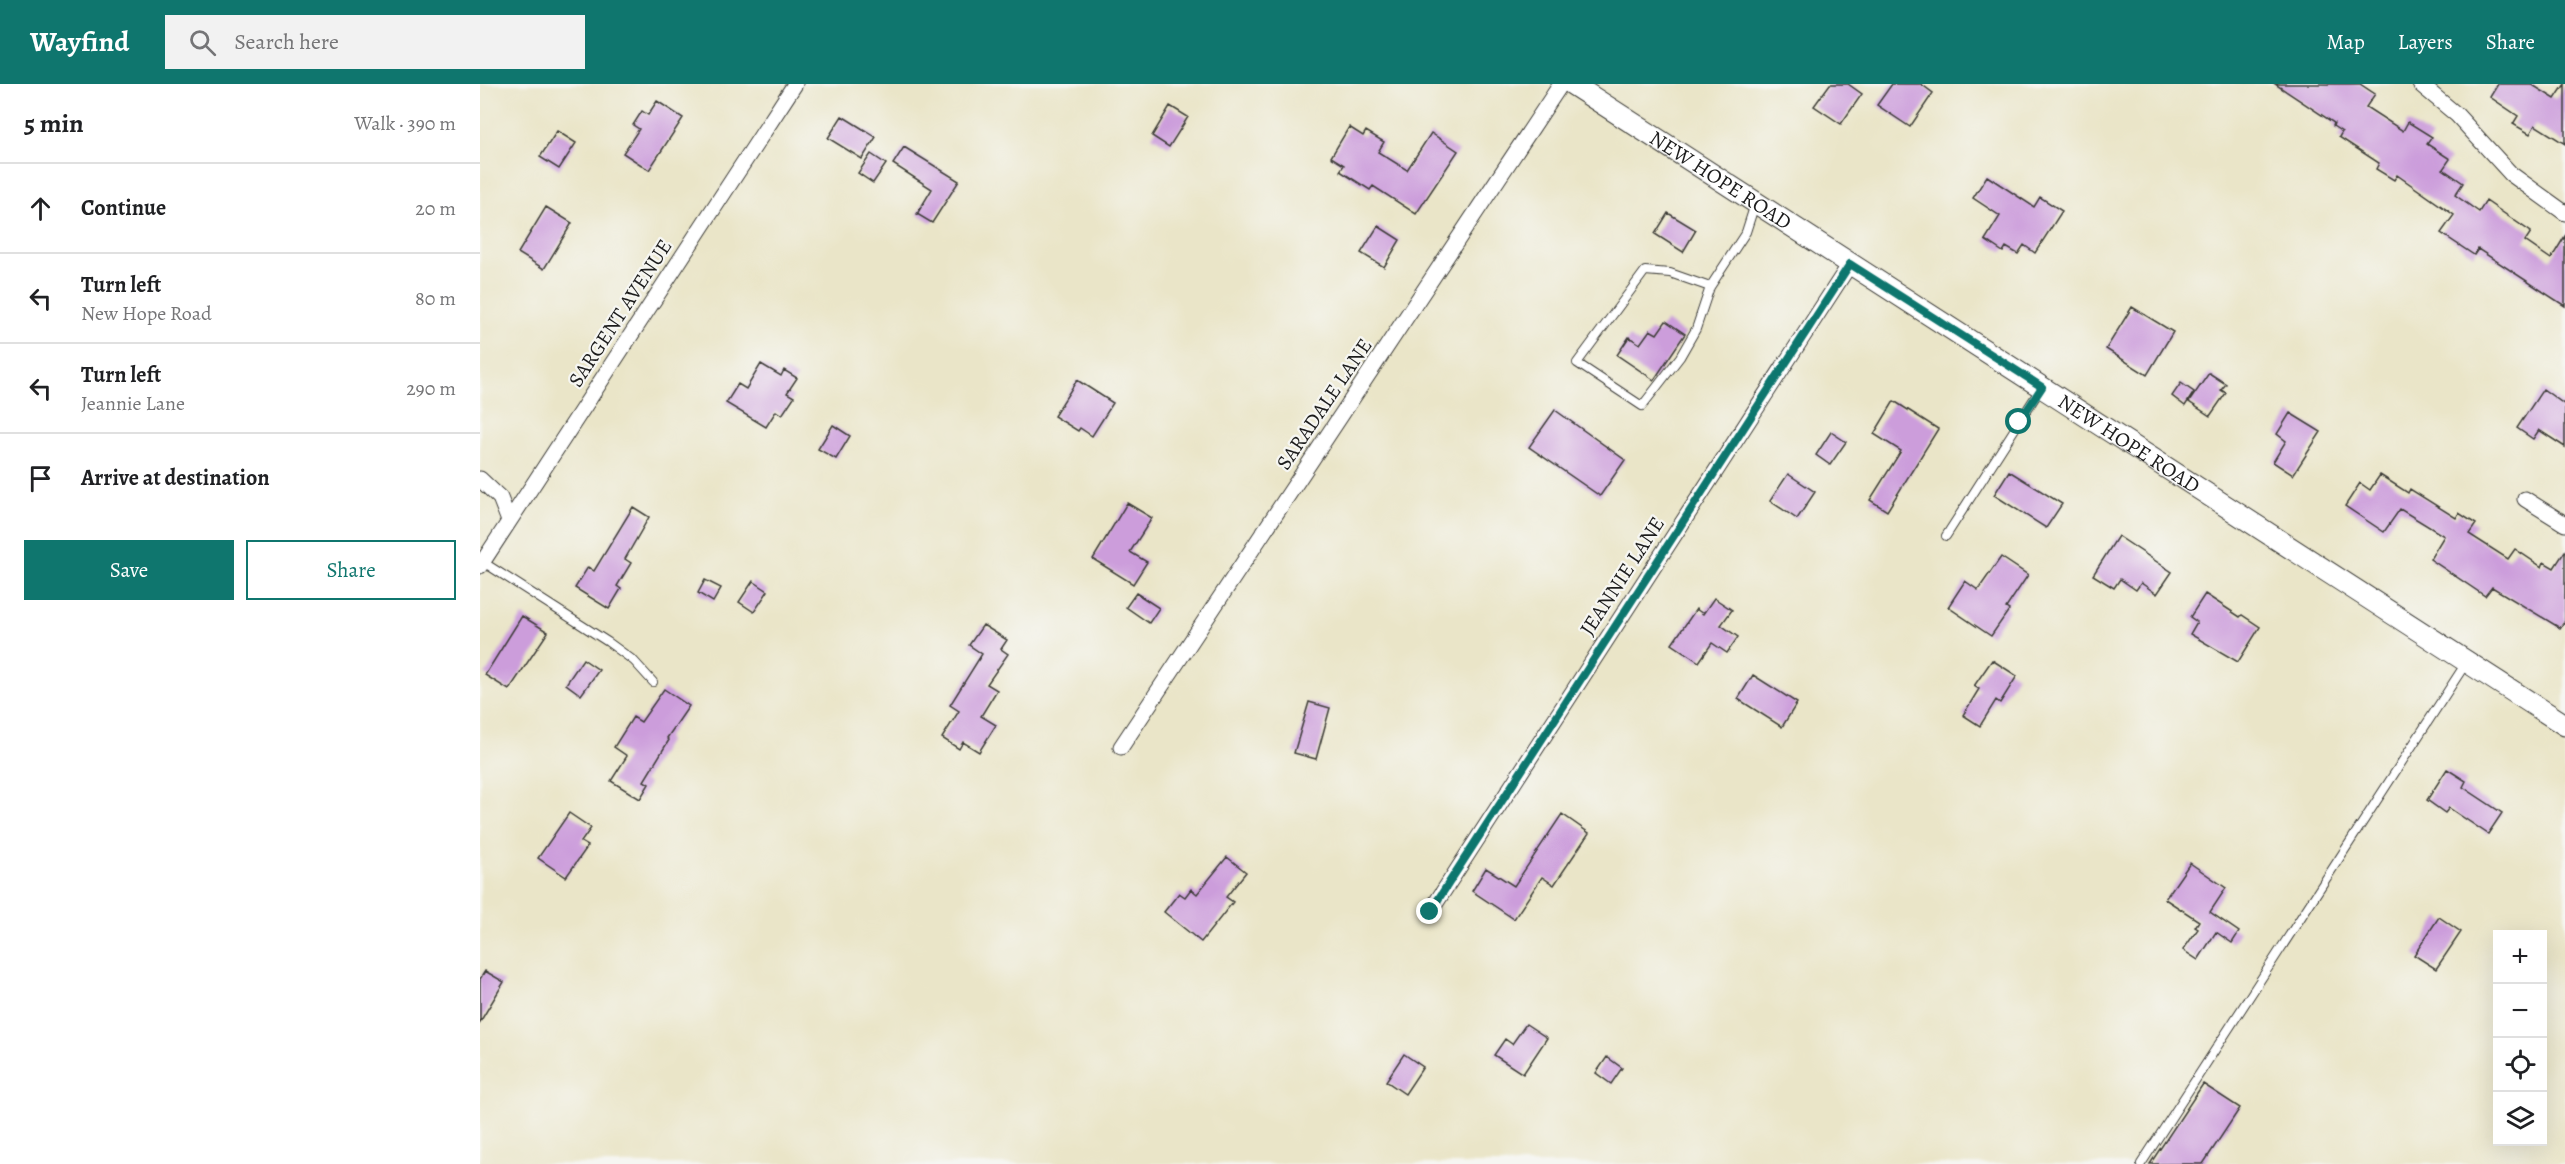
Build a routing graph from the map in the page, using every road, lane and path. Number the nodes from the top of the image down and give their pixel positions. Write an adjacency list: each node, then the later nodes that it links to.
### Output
1 (795, 84): 12 (street, SARGENT AVENUE)
2 (1561, 84): 19 (street, SARADALE LANE)
3 (1572, 84): 5 (main road, NEW HOPE ROAD)
4 (2420, 84): 6 (street)
5 (1755, 202): 7 (main road, NEW HOPE ROAD); 8 (lane)
6 (2565, 213)
7 (1850, 264): 9 (main road, NEW HOPE ROAD); 20 (street, JEANNIE LANE)
8 (1710, 287): 8 (lane)
9 (2042, 387): 14 (lane); 16 (main road, NEW HOPE ROAD)
10 (480, 479): 12 (street)
11 (2525, 499): 13 (street)
12 (509, 521): 15 (street, SARGENT AVENUE)
13 (2565, 524)
14 (1946, 536)
15 (481, 564): 17 (lane)
16 (2467, 662): 18 (main road, NEW HOPE ROAD); 21 (lane)
17 (653, 682)
18 (2565, 725)
19 (1121, 747)
20 (1430, 912)
21 (2141, 1164)

